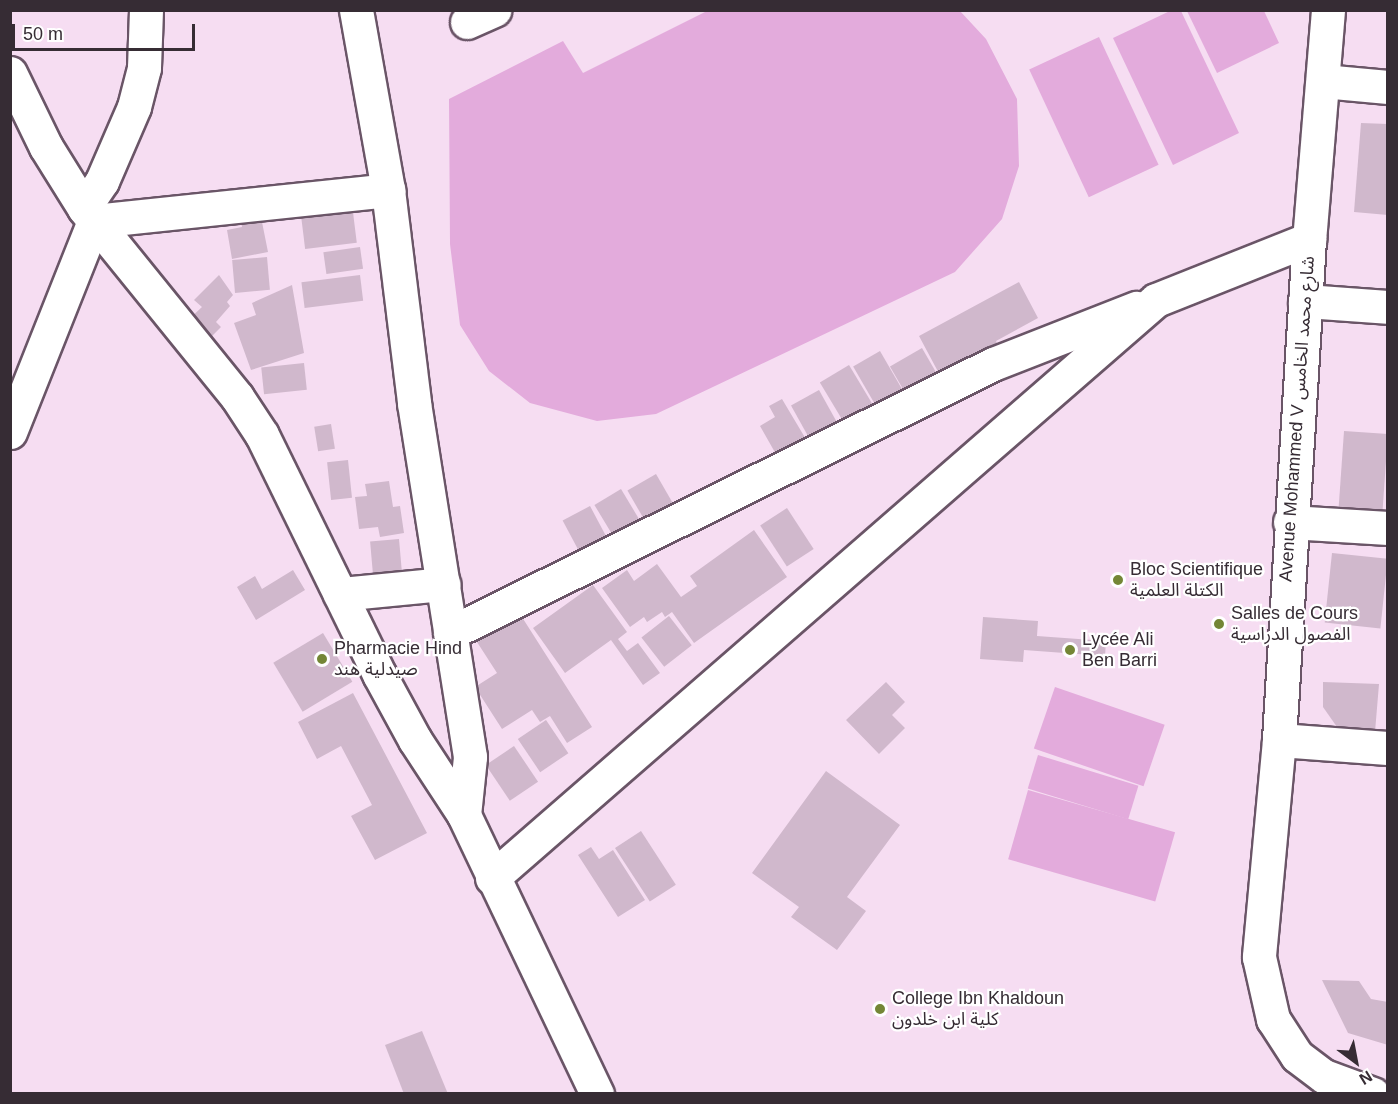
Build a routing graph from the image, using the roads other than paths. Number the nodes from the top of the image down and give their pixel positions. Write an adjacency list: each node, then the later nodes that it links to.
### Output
1 (146, 10): 8 (street)
2 (356, 10): 7 (street)
3 (1328, 10): 5 (street, Avenue Mohammed V شارع محمد الخامس)
4 (12, 79): 8 (street)
5 (1323, 81): 6 (street); 9 (street, Avenue Mohammed V شارع محمد الخامس)
6 (1388, 87)
7 (388, 190): 8 (street); 16 (street)
8 (89, 215): 13 (street); 17 (street)
9 (1309, 239): 10 (street); 11 (street, Avenue Mohammed V شارع محمد الخامس)
10 (1156, 300): 18 (street); 22 (street)
11 (1305, 301): 12 (street); 14 (street, Avenue Mohammed V شارع محمد الخامس)
12 (1388, 307)
13 (13, 416)
14 (1290, 522): 15 (street); 19 (street, Avenue Mohammed V شارع محمد الخامس)
15 (1388, 528)
16 (444, 584): 17 (street); 18 (street)
17 (340, 594): 21 (street)
18 (450, 633): 21 (street)
19 (1279, 740): 20 (street); 24 (street, Avenue Mohammed V شارع محمد الخامس)
20 (1388, 748)
21 (464, 815): 22 (street)
22 (492, 878): 23 (street)
23 (597, 1094)
24 (1373, 1094)

